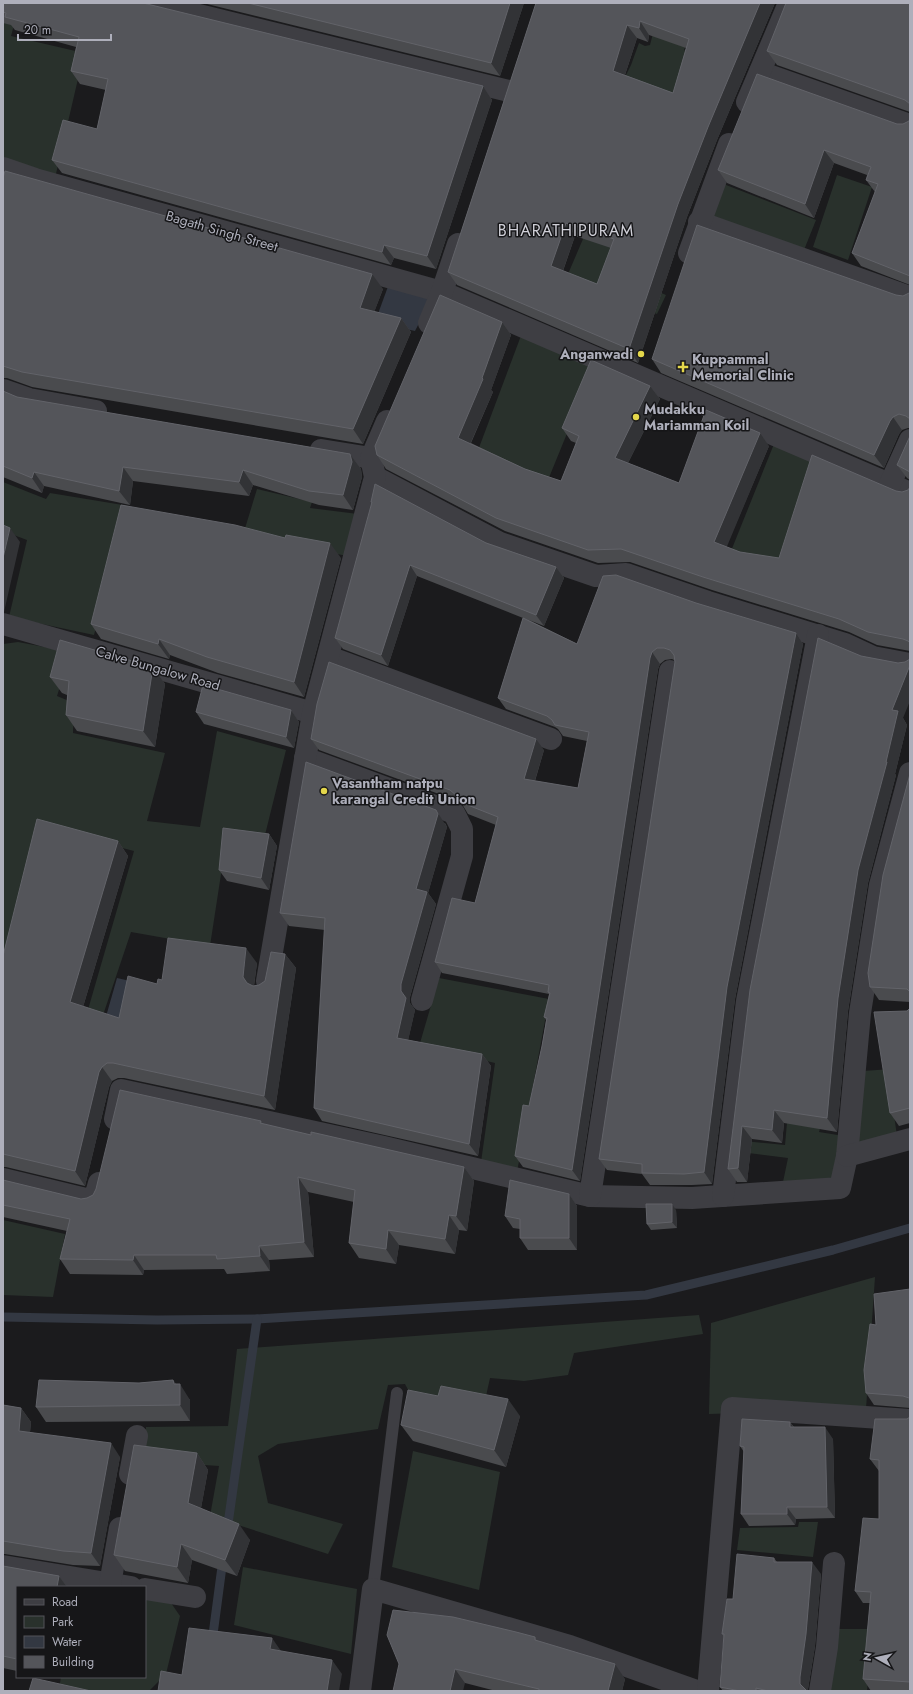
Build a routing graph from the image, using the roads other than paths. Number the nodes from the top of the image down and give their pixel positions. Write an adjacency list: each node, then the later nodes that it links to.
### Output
1 (150, 3): 5 (street)
2 (789, 3): 4 (street)
3 (517, 68): 5 (street)
4 (760, 72): 7 (street); 9 (street)
5 (509, 91): 6 (street)
6 (502, 114)
7 (910, 124)
8 (3, 168): 12 (street, Bagath Singh Street)
9 (699, 222): 11 (street); 13 (street)
10 (464, 225): 12 (street)
11 (682, 274)
12 (442, 292): 14 (street); 21 (street, Bagath Singh Street)
13 (910, 297)
14 (420, 343)
15 (3, 390): 17 (street)
16 (396, 401): 20 (street)
17 (116, 414)
18 (910, 440): 21 (street)
19 (301, 446): 20 (street)
20 (373, 468): 24 (street); 25 (street)
21 (890, 484): 22 (street, Bagath Singh Street)
22 (910, 493)
23 (3, 624): 28 (street, Calve Bungalow Road)
24 (818, 635): 26 (street); 42 (street)
25 (329, 657): 28 (street); 29 (street)
26 (910, 664)
27 (670, 671): 41 (street)
28 (313, 713): 30 (street)
29 (551, 739)
30 (305, 758): 32 (street); 33 (street)
31 (910, 773): 34 (street)
32 (265, 988)
33 (422, 1000)
34 (860, 1013): 35 (street); 38 (street)
35 (881, 1013)
36 (111, 1135): 41 (street)
37 (910, 1139): 38 (street)
38 (847, 1156): 42 (street)
39 (104, 1164): 40 (street)
40 (3, 1179)
41 (590, 1196): 42 (street)
42 (723, 1196)
43 (397, 1393): 50 (lane)
44 (910, 1420): 54 (street)
45 (137, 1436): 48 (street)
46 (834, 1563): 55 (street)
47 (3, 1566): 48 (street)
48 (121, 1585)
49 (146, 1589): 51 (street)
50 (373, 1590): 52 (street); 53 (street)
51 (195, 1597)
52 (360, 1691)
53 (697, 1691)
54 (708, 1691)
55 (820, 1691)

